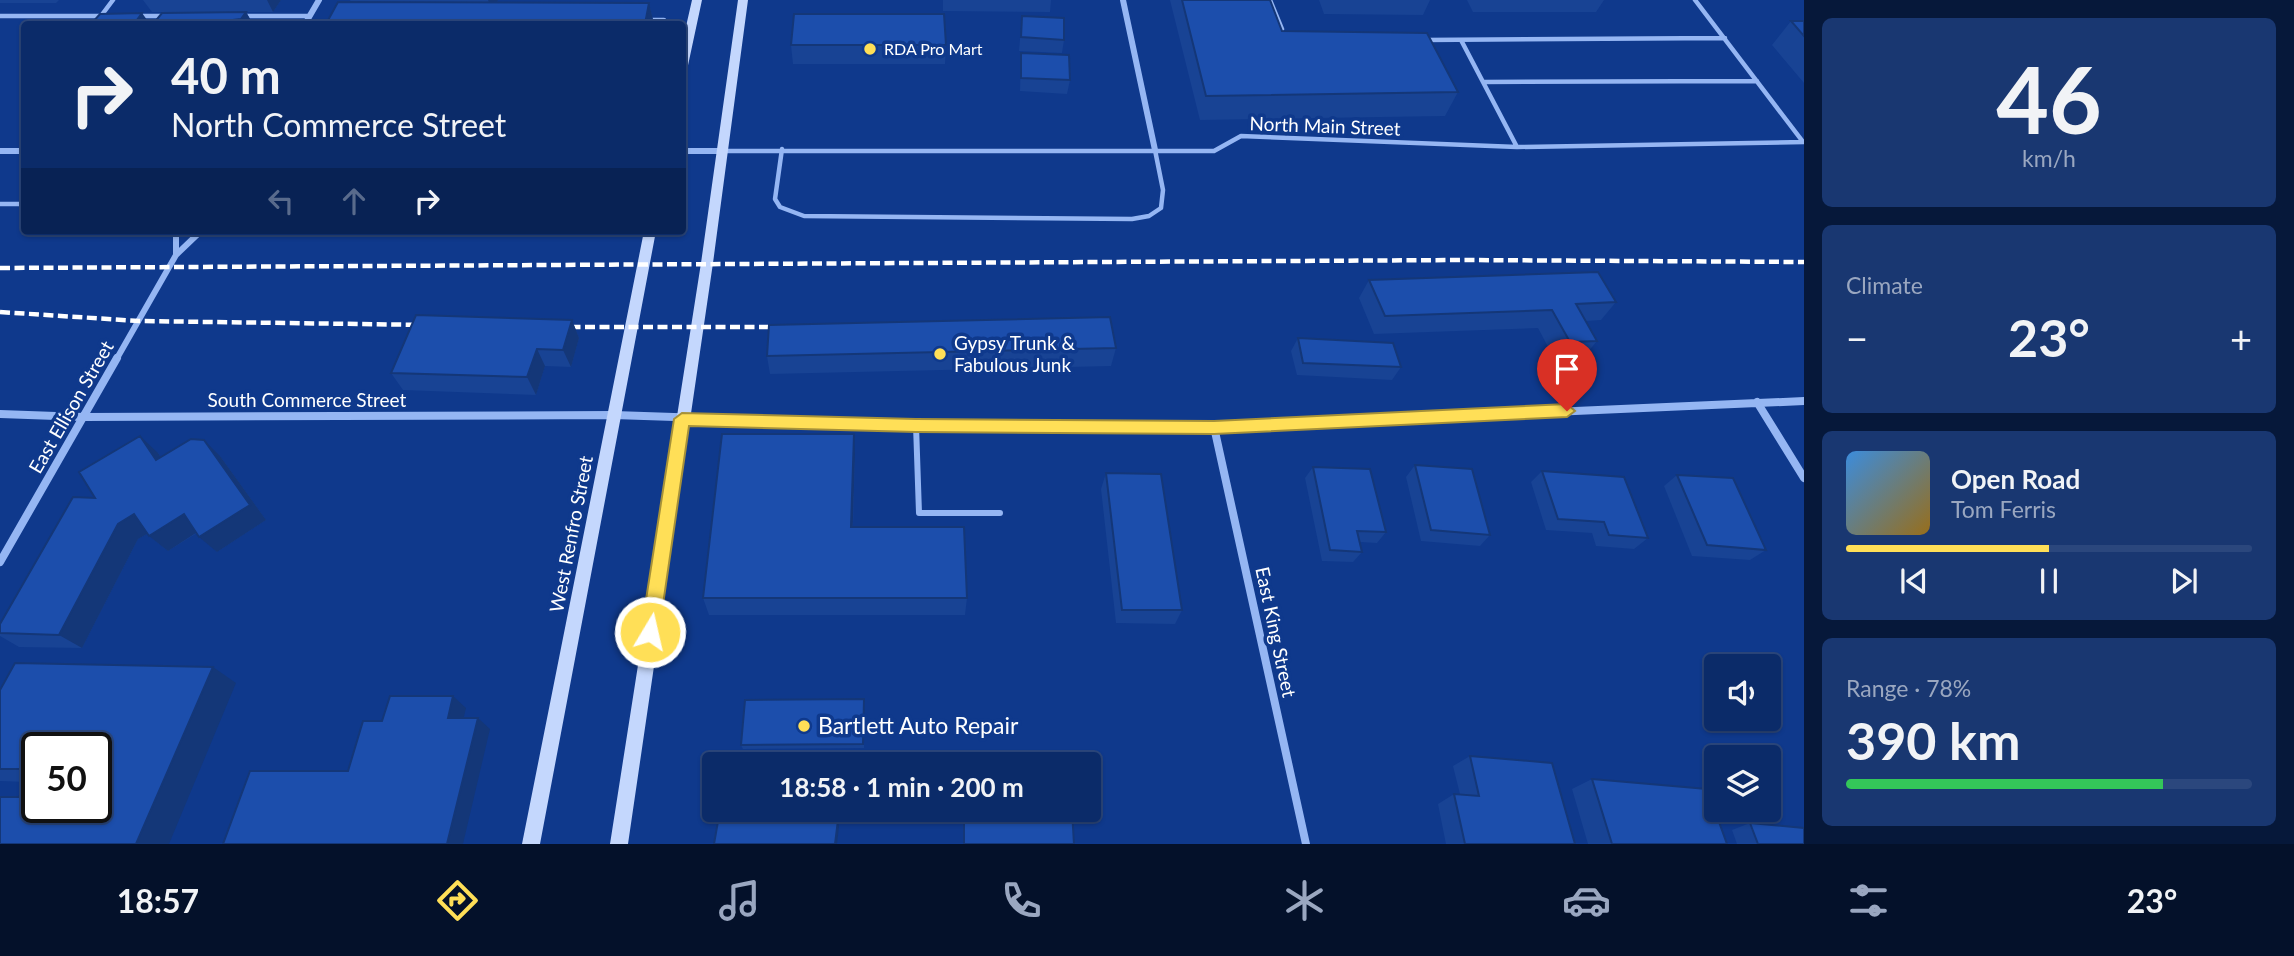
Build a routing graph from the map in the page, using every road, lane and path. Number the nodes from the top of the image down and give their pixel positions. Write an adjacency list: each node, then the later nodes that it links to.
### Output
1 (114, 0): 9 (lane)
2 (319, 0): 14 (street)
3 (697, 0): 22 (main road)
4 (743, 0): 32 (main road)
5 (1123, 0): 29 (street)
6 (1270, 0): 18 (lane)
7 (1695, 0): 19 (lane)
8 (0, 16): 9 (lane)
9 (101, 16): 10 (lane)
10 (114, 16)
11 (128, 16): 12 (lane)
12 (170, 16)
13 (240, 16): 14 (lane)
14 (310, 16): 17 (street)
15 (636, 20): 16 (lane)
16 (664, 20)
17 (307, 21)
18 (1282, 31)
19 (1725, 38): 21 (lane); 23 (lane)
20 (1421, 40): 21 (lane)
21 (1461, 40): 24 (lane)
22 (686, 51)
23 (1757, 80): 24 (lane); 25 (lane)
24 (1483, 82): 26 (lane)
25 (1803, 142): 26 (lane, North Main Street)
26 (1517, 147): 29 (lane, North Main Street)
27 (782, 149): 29 (lane, North Main Street); 29 (lane); 32 (lane, North Main Street)
28 (686, 150): 32 (street)
29 (1155, 150)
30 (0, 151): 31 (street)
31 (21, 151)
32 (722, 151): 44 (main road)
33 (0, 204): 34 (lane)
34 (21, 204)
35 (176, 235): 38 (street)
36 (197, 235): 38 (street)
37 (649, 235): 42 (main road, West Renfro Street)
38 (176, 255): 43 (street, East Ellison Street)
39 (1804, 401): 40 (street, South Commerce Street)
40 (1757, 402): 46 (street, South Commerce Street); 47 (street)
41 (0, 414): 43 (street, South Commerce Street)
42 (614, 415): 43 (street, South Commerce Street); 44 (street, South Commerce Street); 50 (main road, West Renfro Street)
43 (84, 417): 49 (street, East Ellison Street)
44 (682, 419): 45 (street, South Commerce Street); 51 (main road)
45 (916, 425): 46 (street, South Commerce Street); 48 (lane)
46 (1214, 427): 52 (street, East King Street)
47 (1804, 478)
48 (1000, 513)
49 (0, 562)
50 (531, 844)
51 (619, 844)
52 (1306, 844)

